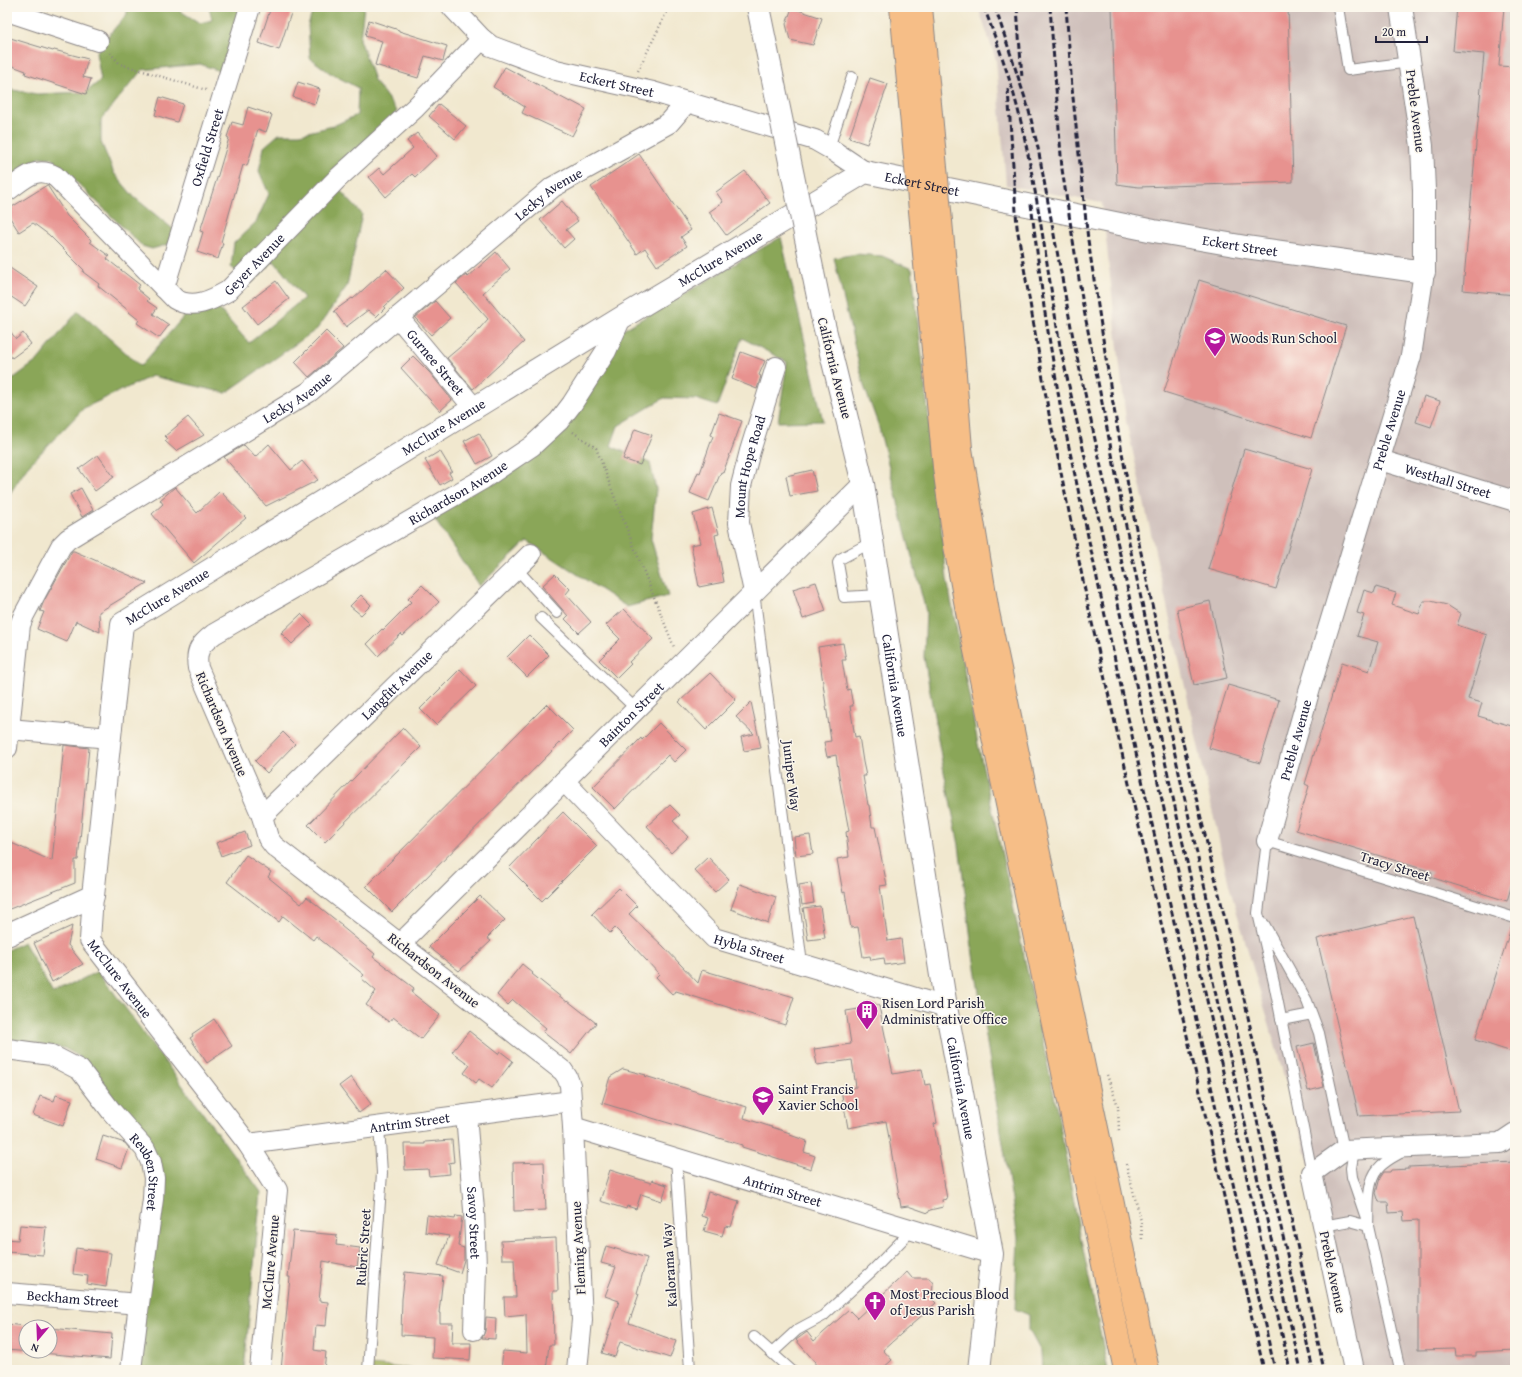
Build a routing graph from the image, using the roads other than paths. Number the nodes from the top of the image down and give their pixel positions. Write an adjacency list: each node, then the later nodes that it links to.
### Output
1 (250, 7): 18 (street, Oxfield Street)
2 (452, 7): 9 (street, Eckert Street)
3 (758, 7): 25 (street, California Avenue, bridge)
4 (901, 7): 21 (highway, bridge)
5 (921, 7): 21 (highway, bridge)
6 (1338, 7): 11 (lane)
7 (1401, 7): 11 (street, Preble Avenue)
8 (7, 11): 10 (street)
9 (482, 39): 13 (street, Eckert Street); 18 (street, Geyer Avenue)
10 (98, 41)
11 (1410, 62): 17 (street, Preble Avenue)
12 (852, 77): 14 (lane)
13 (687, 102): 14 (street, Eckert Street); 19 (street, Lecky Avenue)
14 (829, 148): 15 (street, Eckert Street)
15 (865, 172): 17 (street, Eckert Street); 20 (street, McClure Avenue)
16 (7, 192): 18 (street, Geyer Avenue)
17 (1424, 272): 24 (street, Preble Avenue)
18 (164, 288)
19 (398, 317): 23 (street, Gurnee Street); 35 (street, Lecky Avenue)
20 (621, 318): 23 (street, McClure Avenue); 38 (street, Richardson Avenue)
21 (943, 350): 76 (highway); 77 (highway)
22 (776, 367): 30 (street, Mount Hope Road)
23 (474, 408): 36 (street, McClure Avenue)
24 (1380, 460): 26 (street, Westhall Street); 39 (street, Preble Avenue)
25 (863, 484): 27 (street, California Avenue); 30 (street, Bainton Street)
26 (1515, 501)
27 (872, 542): 31 (street, California Avenue); 31 (lane)
28 (531, 554): 29 (street, Langfitt Avenue)
29 (516, 568): 32 (lane); 38 (street, Langfitt Avenue)
30 (754, 592): 34 (street, Bainton Street); 45 (lane, Juniper Way)
31 (880, 595): 46 (street, California Avenue)
32 (557, 613)
33 (541, 618): 34 (lane)
34 (636, 709): 37 (street, Bainton Street)
35 (8, 738): 36 (street)
36 (110, 738): 40 (street, McClure Avenue)
37 (564, 781): 44 (street, Bainton Street); 45 (street, Hybla Street)
38 (262, 816): 44 (street, Richardson Avenue)
39 (1267, 841): 41 (lane); 42 (lane, Tracy Street)
40 (93, 896): 43 (street); 55 (street, McClure Avenue)
41 (1258, 913): 47 (lane); 48 (lane)
42 (1515, 918)
43 (7, 935)
44 (400, 944): 50 (street, Richardson Avenue)
45 (802, 964): 46 (street, Hybla Street)
46 (946, 1006): 63 (street, California Avenue)
47 (1312, 1014): 48 (lane); 57 (lane)
48 (1281, 1020): 59 (lane)
49 (7, 1049): 65 (street, Reuben Street)
50 (571, 1101): 51 (street, Antrim Street); 53 (street, Richardson Avenue)
51 (466, 1115): 52 (street, Antrim Street); 66 (street, Savoy Street)
52 (379, 1126): 55 (street, Antrim Street); 71 (lane, Rubric Street)
53 (573, 1127): 58 (street, Antrim Street); 72 (street, Fleming Avenue)
54 (1510, 1143): 56 (street)
55 (248, 1144): 70 (street, McClure Avenue)
56 (1410, 1147): 57 (street); 61 (lane)
57 (1349, 1150): 59 (street); 61 (lane)
58 (676, 1158): 62 (street, Antrim Street); 73 (lane, Kalorama Way)
59 (1312, 1173): 60 (street, Preble Avenue)
60 (1323, 1226): 61 (lane); 78 (street, Preble Avenue)
61 (1368, 1226): 79 (lane)
62 (912, 1230): 63 (street, Antrim Street); 68 (lane)
63 (992, 1254): 75 (street, California Avenue)
64 (7, 1293): 65 (street, Beckham Street)
65 (139, 1304): 69 (street, Reuben Street)
66 (474, 1330)
67 (754, 1337): 68 (lane)
68 (772, 1353): 74 (lane)
69 (131, 1370)
70 (260, 1370)
71 (368, 1370)
72 (577, 1370)
73 (690, 1370)
74 (791, 1370)
75 (979, 1370)
76 (1125, 1370)
77 (1148, 1370)
78 (1354, 1370)
79 (1400, 1370)

